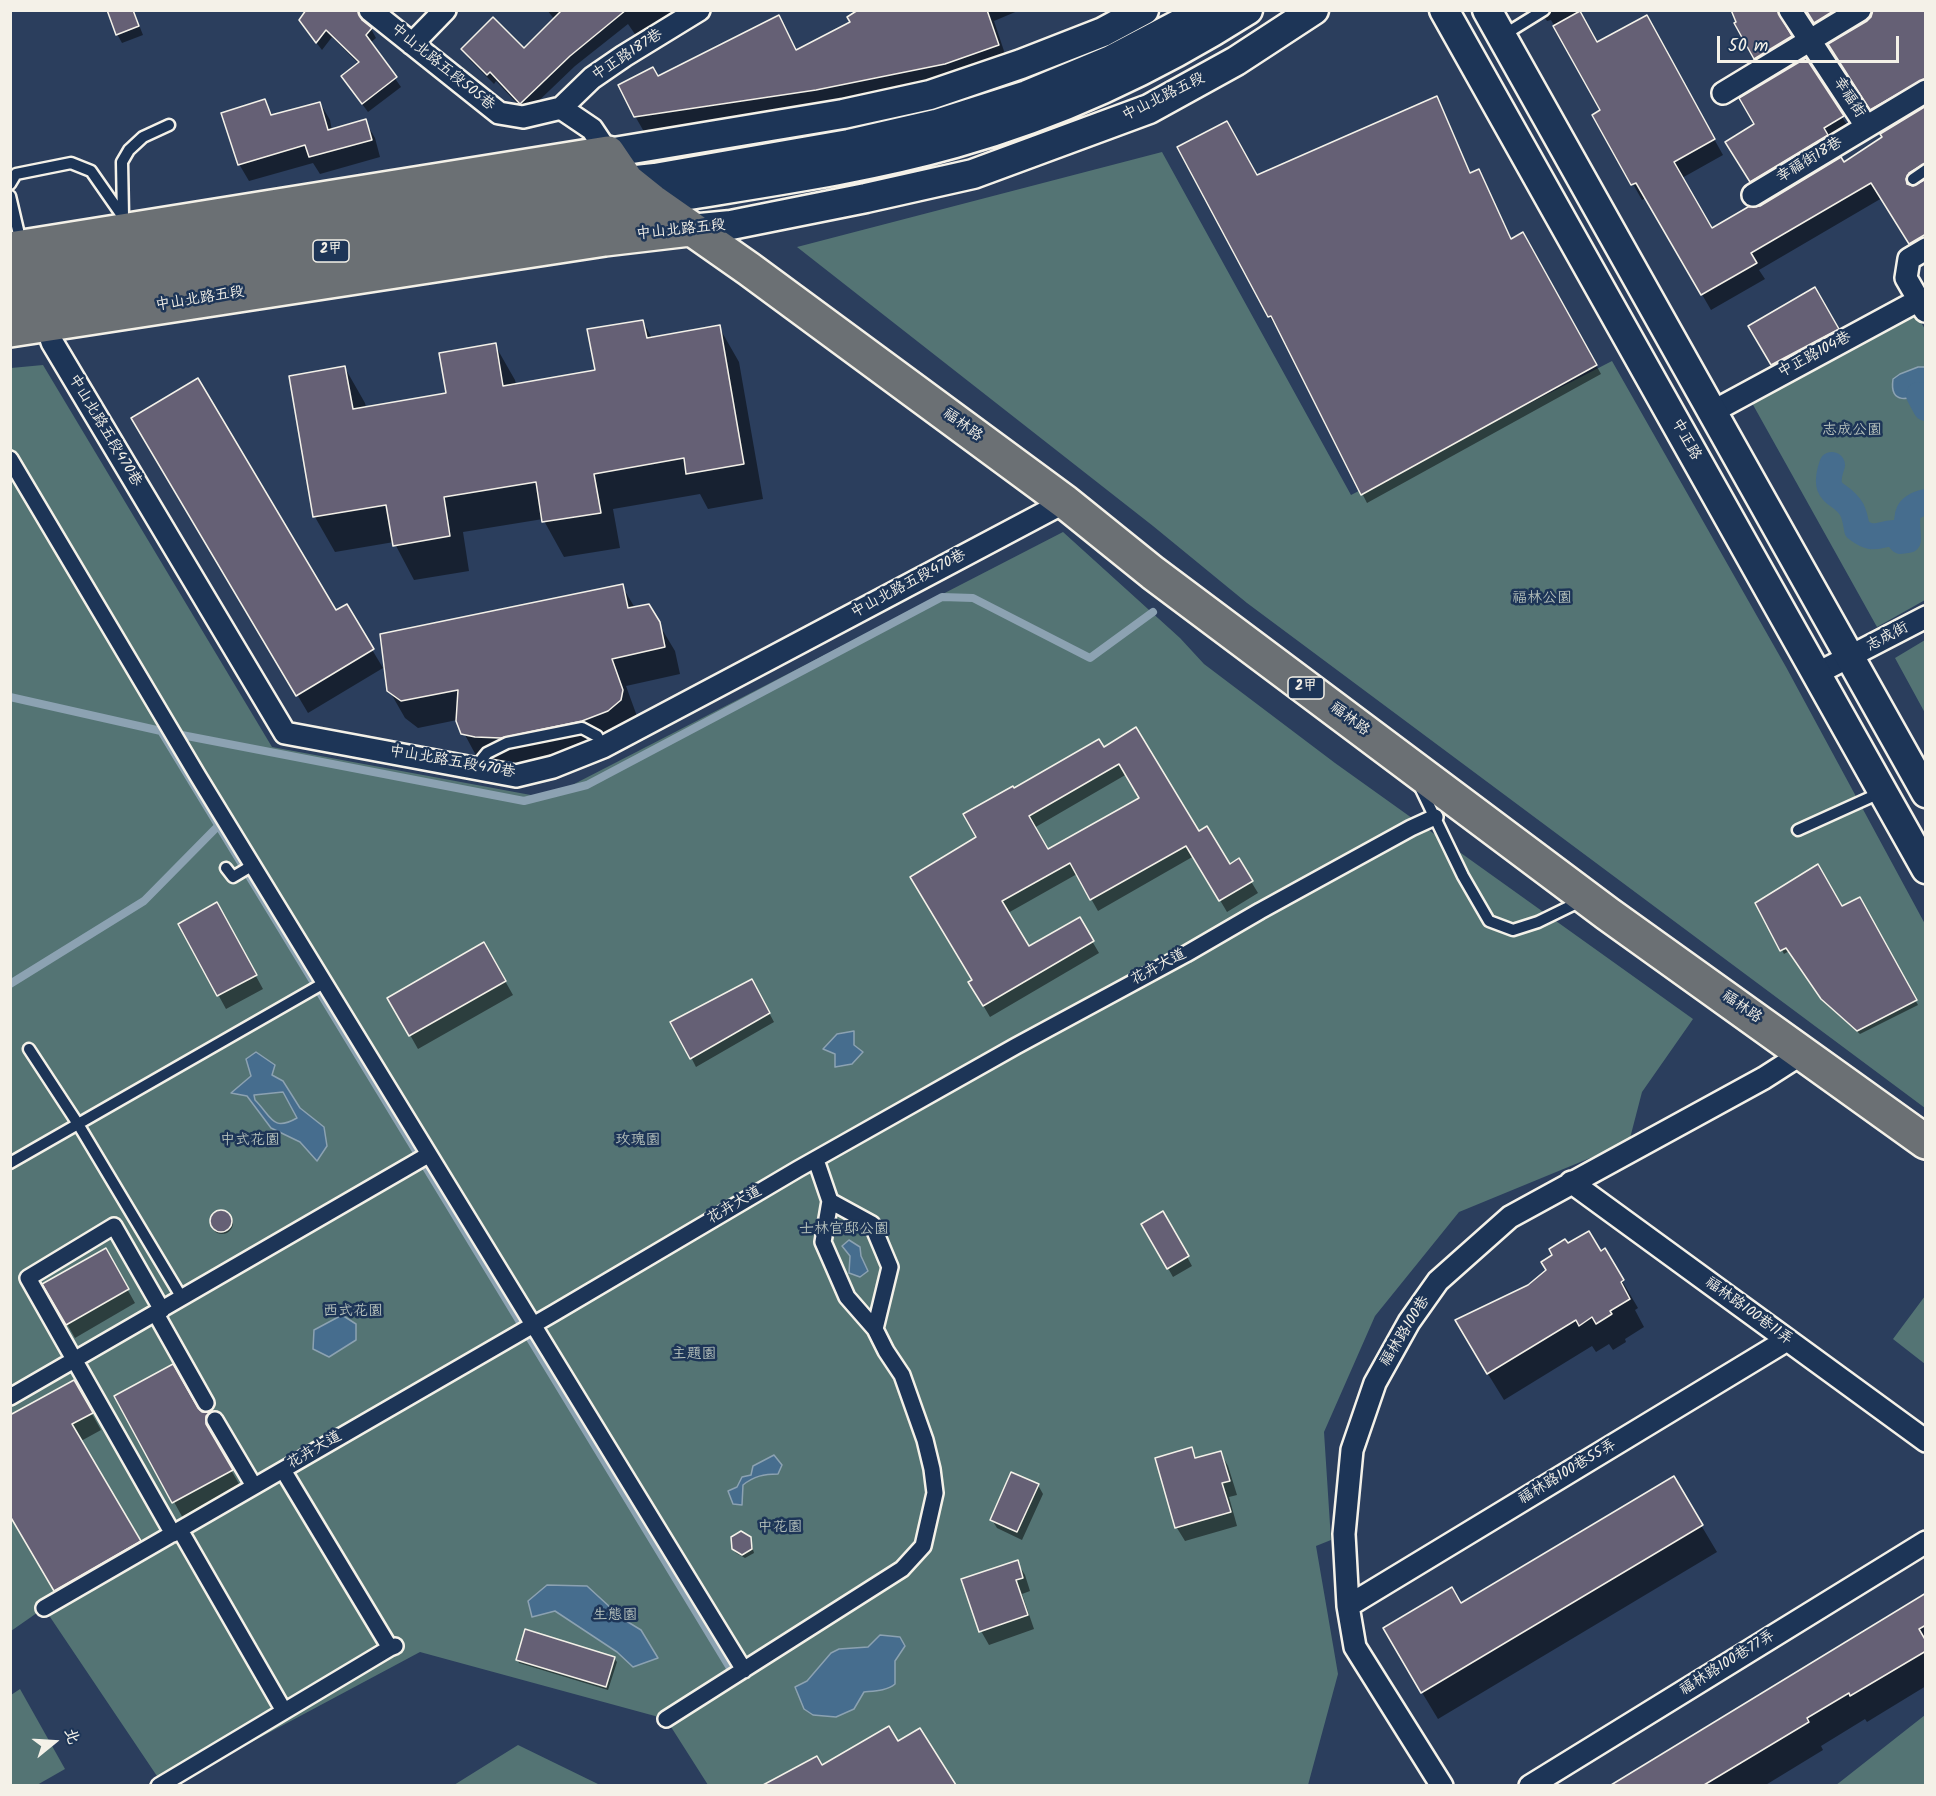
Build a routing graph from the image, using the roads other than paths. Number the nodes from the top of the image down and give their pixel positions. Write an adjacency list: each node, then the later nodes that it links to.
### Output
1 (370, 10): 15 (street, 中山北路五段505巷)
2 (445, 10): 15 (street)
3 (699, 10): 18 (street, 中正路187巷)
4 (1144, 10): 21 (main road, 中山北路五段)
5 (1206, 10): 25 (main road, 中山北路五段)
6 (1248, 10): 25 (main road, 中山北路五段)
7 (1314, 10): 28 (main road, 中山北路五段)
8 (1444, 10): 43 (main road, 中正路)
9 (1487, 10): 13 (main road)
10 (1544, 10): 13 (lane)
11 (1790, 10): 14 (street, 幸福街)
12 (1860, 10): 14 (street)
13 (1502, 36): 38 (main road)
14 (1811, 42): 17 (street); 20 (street, 幸福街)
15 (412, 44): 18 (street, 中山北路五段505巷)
16 (1926, 91): 20 (street, 幸福街18巷)
17 (1723, 93)
18 (561, 108): 21 (street)
19 (169, 125): 30 (lane)
20 (1866, 126): 26 (street, 幸福街18巷)
21 (608, 153): 25 (main road); 29 (main road, 中山北路五段)
22 (1926, 170): 23 (lane)
23 (1912, 178)
24 (10, 184): 30 (lane)
25 (639, 191): 28 (main road, 2甲); 29 (main road, 中山北路五段 / 2甲)
26 (1753, 195)
27 (10, 196): 31 (lane)
28 (690, 229): 29 (main road, 中山北路五段); 40 (main road, 福林路 / 2甲)
29 (386, 231): 30 (main road, 中山北路五段 / 2甲); 34 (main road, 中山北路五段 / 2甲); 36 (main road, 中山北路五段)
30 (112, 237): 31 (main road, 中山北路五段); 33 (main road, 中山北路五段 / 2甲)
31 (16, 248)
32 (1917, 254): 35 (street, 中正路104巷)
33 (10, 278)
34 (10, 302)
35 (1922, 306): 38 (street, 中正路104巷)
36 (46, 324): 37 (main road, 中山北路五段); 46 (street, 中山北路五段470巷)
37 (10, 330)
38 (1712, 412): 42 (main road)
39 (10, 459): 51 (street)
40 (1065, 502): 44 (street, 中山北路五段470巷); 45 (main road, 福林路 / 2甲)
41 (1926, 617): 42 (street, 志成街)
42 (1849, 657): 43 (street, 志成街); 48 (main road)
43 (1816, 674): 47 (main road, 中正路)
44 (603, 747): 46 (street, 中山北路五段470巷); 46 (lane)
45 (1409, 765): 49 (lane); 54 (main road, 福林路 / 2甲)
46 (474, 769)
47 (1883, 792): 50 (lane); 53 (main road, 中正路)
48 (1926, 793)
49 (1435, 818): 54 (lane); 61 (street, 花卉大道)
50 (1798, 830)
51 (253, 865): 52 (lane); 55 (street)
52 (226, 868)
53 (1926, 868)
54 (1588, 898): 57 (main road, 福林路 / 2甲)
55 (324, 983): 58 (lane); 60 (street)
56 (29, 1049): 58 (lane)
57 (1803, 1053): 59 (main road, 福林路 / 2甲); 63 (street, 福林路100巷)
58 (78, 1124): 62 (lane); 65 (lane)
59 (1926, 1142)
60 (428, 1155): 65 (street); 67 (street)
61 (816, 1160): 64 (street); 67 (street, 花卉大道)
62 (10, 1163)
63 (1571, 1182): 69 (street, 福林路100巷11弄); 79 (street, 福林路100巷)
64 (830, 1201): 68 (street); 68 (street)
65 (182, 1298): 66 (street)
66 (159, 1312): 70 (street); 70 (street); 72 (street)
67 (533, 1325): 75 (street, 花卉大道); 81 (street)
68 (876, 1329): 81 (street)
69 (1787, 1340): 74 (street, 福林路100巷11弄); 79 (street, 福林路100巷55弄)
70 (74, 1362): 71 (street); 77 (street)
71 (10, 1397)
72 (206, 1403)
73 (215, 1420): 76 (street)
74 (1926, 1441)
75 (283, 1470): 76 (street, 花卉大道); 82 (street)
76 (254, 1486): 77 (street, 花卉大道)
77 (177, 1532): 80 (street, 花卉大道); 82 (street)
78 (1926, 1542): 86 (street, 福林路100巷77弄)
79 (1348, 1606): 85 (street, 福林路100巷)
80 (44, 1608)
81 (744, 1670): 83 (street)
82 (284, 1711): 84 (street)
83 (666, 1719)
84 (159, 1785)
85 (1442, 1785)
86 (1530, 1785)

